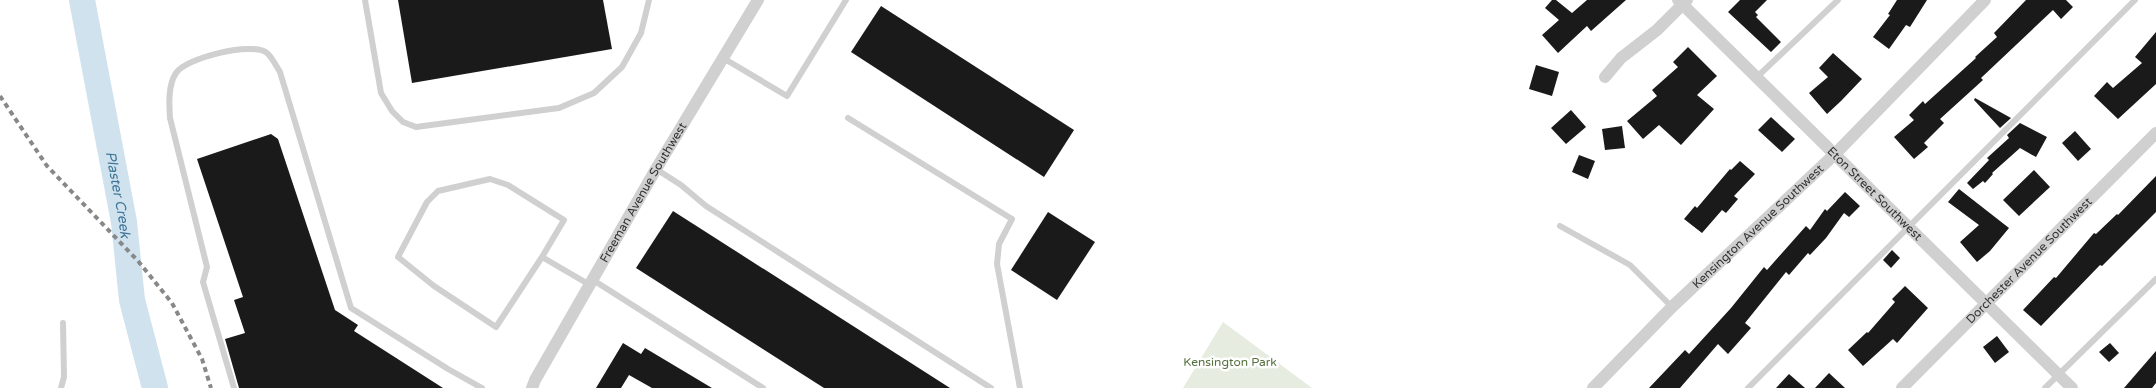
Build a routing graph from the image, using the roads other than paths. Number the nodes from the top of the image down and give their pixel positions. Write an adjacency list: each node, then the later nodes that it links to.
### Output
1 (365, 0): 2 (lane)
2 (649, 0)
3 (758, 0): 9 (street, Freeman Avenue Southwest)
4 (846, 0): 9 (lane)
5 (1838, 0): 11 (lane)
6 (1985, 0): 14 (street, Kensington Avenue Southwest)
7 (2135, 0): 17 (lane)
8 (1683, 1): 10 (street); 11 (street, Eton Street Southwest)
9 (723, 58): 15 (street, Freeman Avenue Southwest)
10 (1605, 77)
11 (1757, 78): 14 (street, Eton Street Southwest)
12 (848, 118): 31 (lane)
13 (2156, 132): 21 (street, Dorchester Avenue Southwest)
14 (1835, 154): 17 (street, Eton Street Southwest); 22 (street, Kensington Avenue Southwest)
15 (656, 170): 20 (street, Freeman Avenue Southwest); 30 (lane)
16 (1560, 226): 22 (lane)
17 (1910, 227): 21 (street, Eton Street Southwest); 33 (lane)
18 (542, 257): 18 (lane); 20 (lane)
19 (2156, 279): 24 (lane)
20 (591, 282): 28 (street, Freeman Avenue Southwest); 29 (lane)
21 (1987, 303): 24 (street, Eton Street Southwest); 34 (street, Dorchester Avenue Southwest)
22 (1672, 307): 32 (street, Kensington Avenue Southwest)
23 (63, 323): 25 (lane)
24 (2059, 375): 35 (lane); 36 (street, Eton Street Southwest)
25 (61, 388)
26 (234, 388): 27 (lane)
27 (482, 388)
28 (532, 388)
29 (762, 388)
30 (991, 388)
31 (1020, 388)
32 (1593, 388)
33 (1748, 388)
34 (1902, 388)
35 (2045, 388)
36 (2072, 388)

